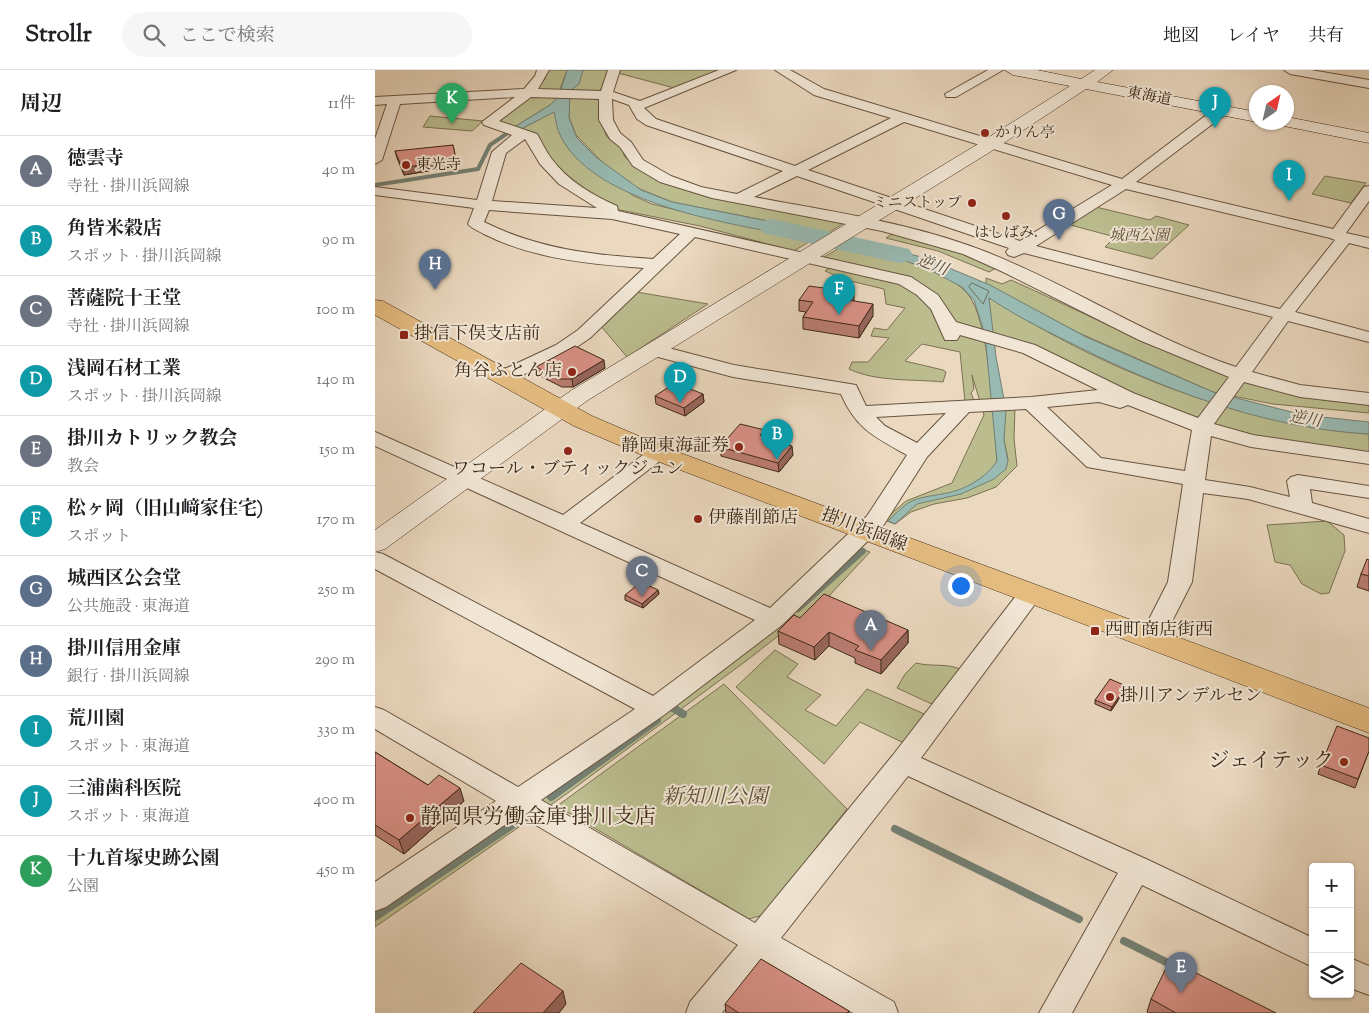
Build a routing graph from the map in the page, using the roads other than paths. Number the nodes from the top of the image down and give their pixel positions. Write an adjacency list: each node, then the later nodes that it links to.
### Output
1 (543, 70): 11 (street)
2 (614, 70): 13 (street)
3 (730, 70): 16 (street)
4 (781, 70): 19 (street)
5 (997, 70): 12 (street)
6 (1013, 70): 9 (street, 東海道)
7 (1105, 70): 9 (street)
8 (1289, 70): 10 (street)
9 (1084, 84): 17 (street, 東海道); 23 (street)
10 (1369, 84)
11 (528, 93): 13 (street); 14 (street); 21 (street)
12 (951, 94)
13 (603, 95): 16 (street); 29 (street)
14 (395, 100): 15 (street); 24 (street)
15 (375, 101)
16 (637, 106): 25 (street)
17 (1222, 110): 18 (street, 東海道); 26 (street)
18 (1249, 115)
19 (902, 118): 23 (street); 25 (street)
20 (1294, 124): 22 (street)
21 (516, 131): 31 (street); 32 (street)
22 (1369, 138)
23 (990, 144): 26 (street); 30 (street)
24 (375, 160)
25 (795, 170): 29 (street); 30 (street)
26 (1124, 184): 35 (street); 37 (street)
27 (1369, 190): 35 (street)
28 (375, 191): 31 (street)
29 (739, 199): 33 (street)
30 (894, 203): 33 (street); 37 (street)
31 (484, 205): 32 (street); 39 (street)
32 (612, 214): 34 (street)
33 (862, 223): 38 (street); 40 (street)
34 (692, 232): 38 (street); 39 (street)
35 (1341, 237): 36 (street); 42 (street)
36 (1369, 243)
37 (1022, 247): 40 (street); 42 (street)
38 (807, 256): 44 (street); 52 (street)
39 (657, 264): 45 (street)
40 (1005, 266): 46 (street)
41 (375, 306): 45 (main road, 掛川浜岡線)
42 (1283, 316): 43 (street); 46 (street)
43 (1369, 337)
44 (653, 350): 50 (street); 51 (street)
45 (503, 377): 50 (main road, 掛川浜岡線)
46 (1238, 378): 47 (street); 52 (street)
47 (1369, 399)
48 (1024, 403): 49 (street); 52 (street); 58 (street)
49 (969, 406): 51 (street); 55 (street)
50 (560, 408): 54 (main road, 掛川浜岡線); 57 (street)
51 (859, 412): 55 (street)
52 (1198, 423): 56 (street); 58 (street)
53 (375, 438): 57 (street)
54 (658, 453): 61 (street); 63 (main road, 掛川浜岡線)
55 (919, 453): 63 (street)
56 (1369, 458)
57 (465, 478): 61 (street); 64 (street)
58 (1194, 482): 60 (street); 68 (street)
59 (1369, 492): 60 (street)
60 (1302, 507): 62 (street)
61 (565, 523): 67 (street)
62 (1369, 526)
63 (865, 531): 66 (main road, 掛川浜岡線); 67 (street)
64 (375, 543)
65 (375, 559): 69 (street)
66 (1030, 594): 68 (main road, 掛川浜岡線); 72 (street)
67 (773, 619): 69 (street)
68 (1151, 639): 71 (main road, 掛川浜岡線)
69 (655, 708): 73 (street)
70 (375, 717): 73 (street)
71 (1369, 721)
72 (903, 762): 74 (street); 76 (street)
73 (517, 802): 75 (street); 76 (street)
74 (1136, 868): 77 (street); 82 (street)
75 (375, 898)
76 (758, 941): 80 (street); 81 (street)
77 (1311, 953)
78 (1354, 974): 79 (street)
79 (1369, 981)
80 (702, 1013)
81 (882, 1013)
82 (1055, 1013)

